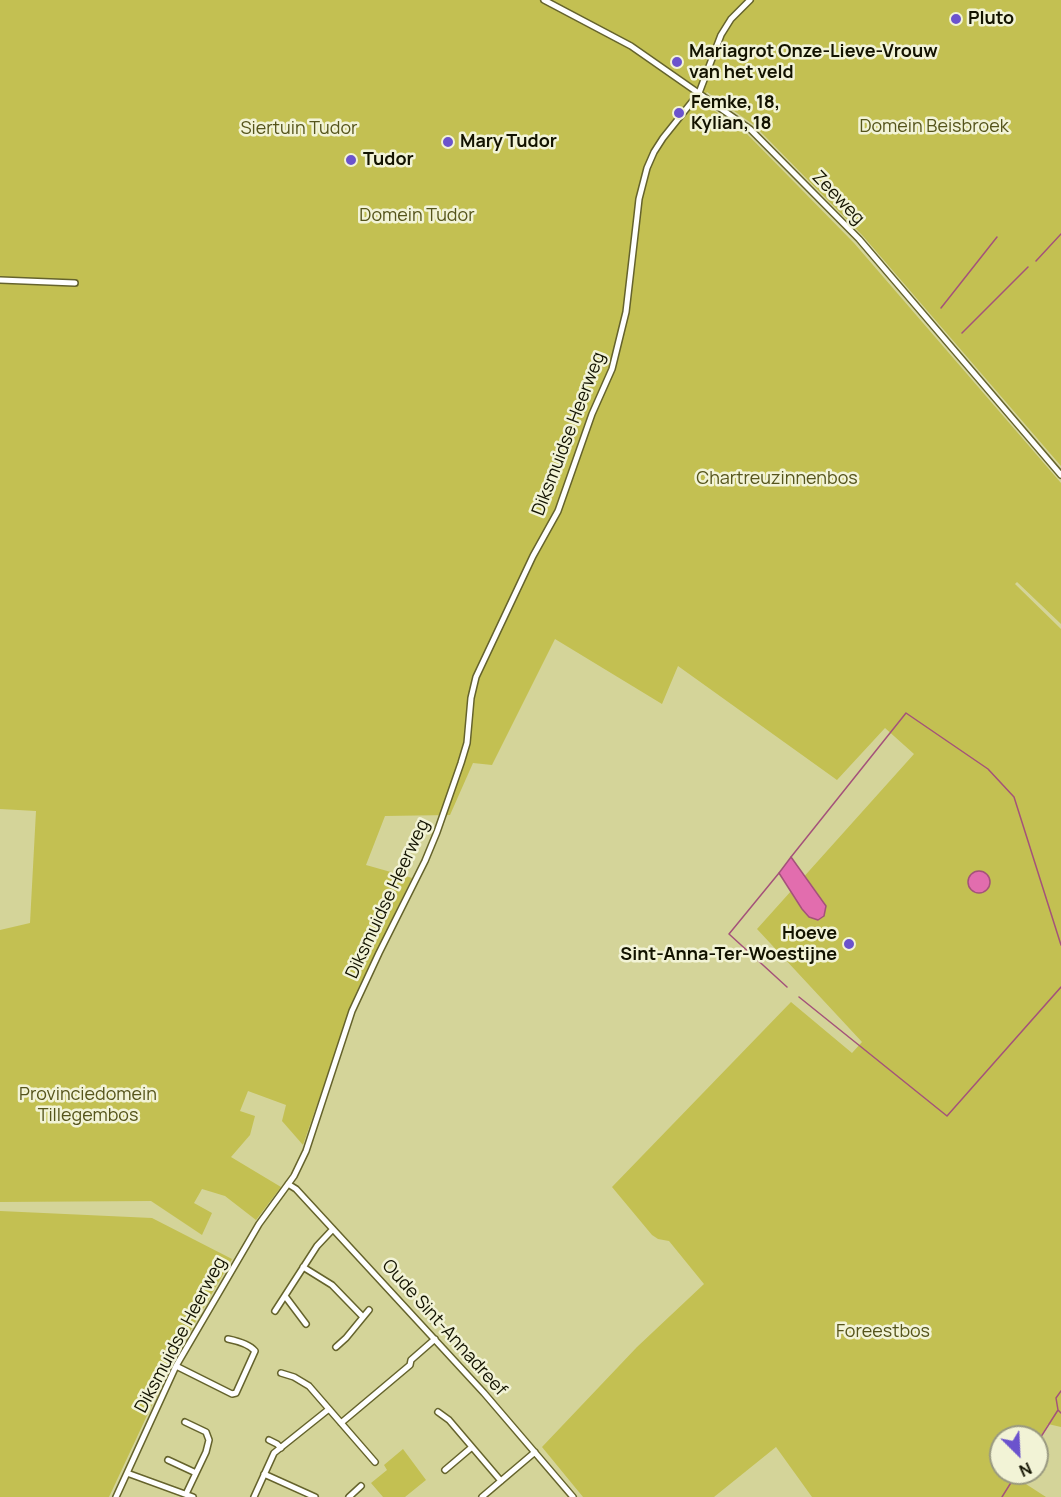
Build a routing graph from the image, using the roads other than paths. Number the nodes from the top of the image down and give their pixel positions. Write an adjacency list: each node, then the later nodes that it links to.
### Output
1 (544, 0): 3 (street, Zeeweg)
2 (750, 0): 3 (street, Diksmuidse Heerweg)
3 (699, 93): 6 (street, Zeeweg); 7 (street, Diksmuidse Heerweg)
4 (0, 280): 5 (street)
5 (75, 283)
6 (1061, 475)
7 (288, 1184): 8 (street, Oude Sint-Annadreef); 18 (street, Diksmuidse Heerweg)
8 (333, 1229): 9 (street); 16 (street, Oude Sint-Annadreef)
9 (303, 1267): 10 (street); 13 (street)
10 (285, 1296): 12 (street); 14 (street)
11 (369, 1310): 13 (street)
12 (275, 1311)
13 (363, 1317): 17 (street)
14 (306, 1324)
15 (228, 1339): 18 (street)
16 (435, 1339): 23 (street); 27 (street, Oude Sint-Annadreef)
17 (336, 1347)
18 (176, 1366): 31 (street, Diksmuidse Heerweg)
19 (281, 1373): 20 (street)
20 (329, 1409): 23 (street); 26 (street)
21 (438, 1412): 25 (street)
22 (185, 1422): 32 (street)
23 (341, 1423): 29 (street)
24 (269, 1440): 26 (street)
25 (472, 1447): 30 (street); 34 (street)
26 (281, 1448): 33 (street)
27 (535, 1452): 34 (street); 43 (street, Oude Sint-Annadreef)
28 (168, 1460): 32 (street)
29 (375, 1462)
30 (445, 1470)
31 (127, 1473): 36 (street); 37 (street, Diksmuidse Heerweg)
32 (196, 1473): 36 (street)
33 (264, 1474): 39 (street); 40 (street)
34 (501, 1481): 42 (street)
35 (362, 1486): 41 (street)
36 (186, 1494): 38 (street)
37 (116, 1497)
38 (193, 1497)
39 (254, 1497)
40 (315, 1497)
41 (349, 1497)
42 (482, 1497)
43 (573, 1497)

